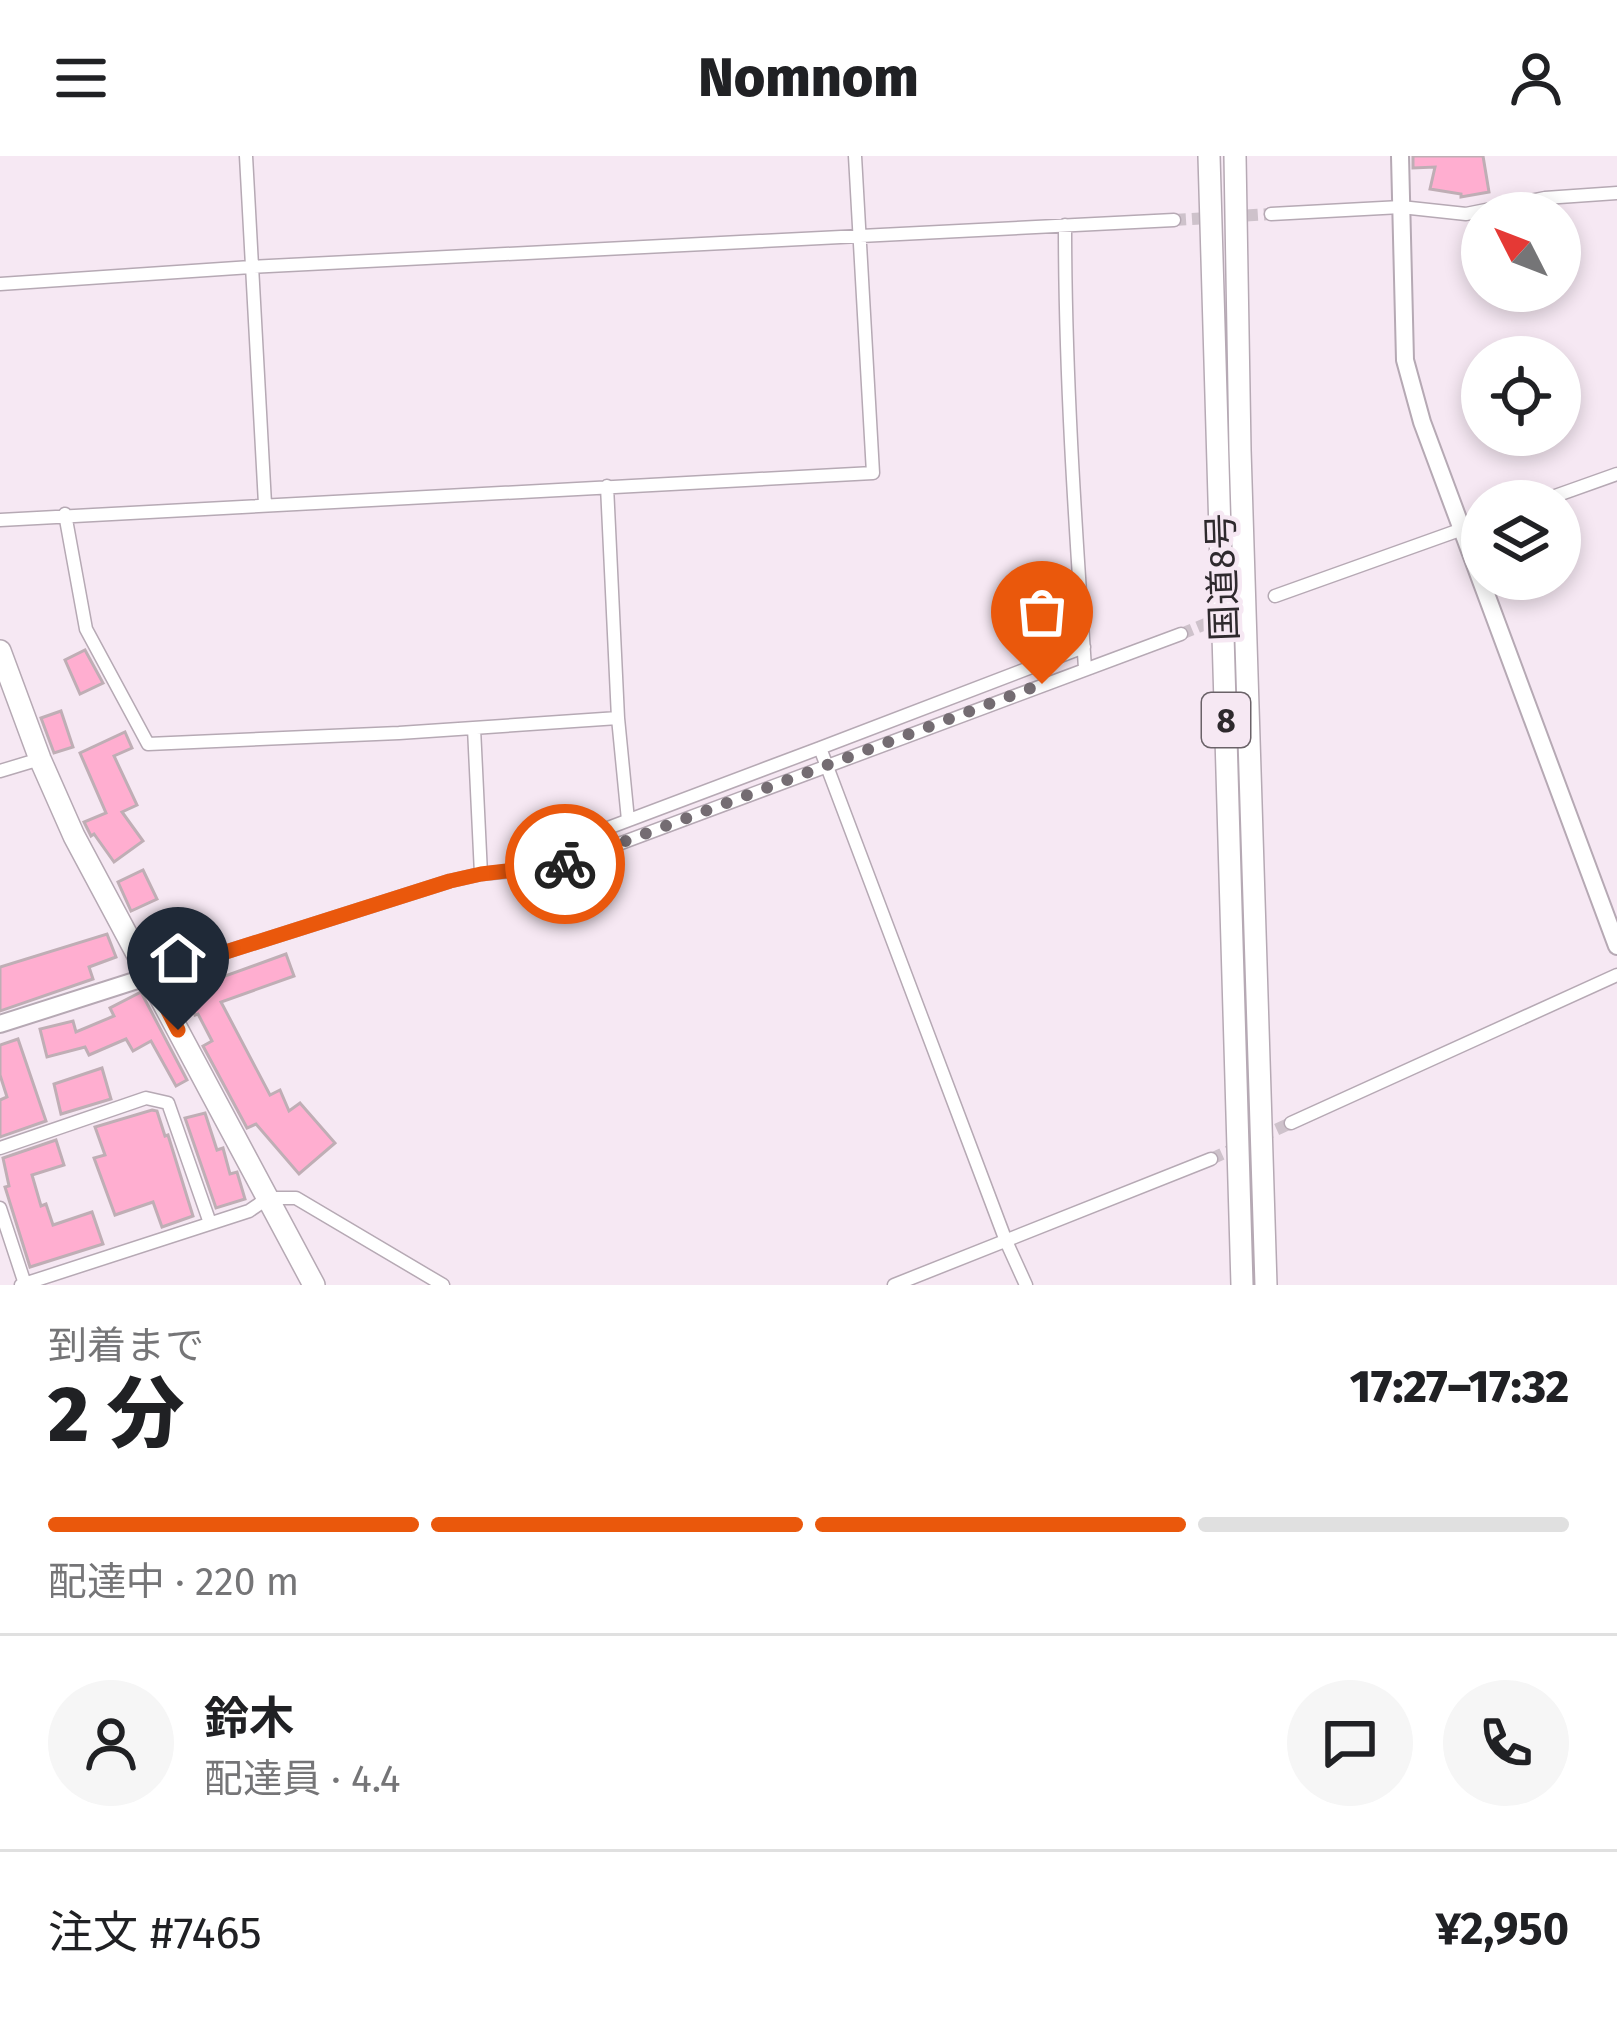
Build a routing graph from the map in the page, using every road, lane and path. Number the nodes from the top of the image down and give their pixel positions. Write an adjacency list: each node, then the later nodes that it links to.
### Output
1 (246, 156): 12 (street)
2 (855, 156): 11 (street)
3 (1209, 156): 52 (main road, 国道8号 / 8)
4 (1235, 156): 53 (main road, 国道8号 / 8)
5 (1400, 156): 7 (street)
6 (1617, 193): 7 (street)
7 (1401, 207): 8 (street); 20 (street)
8 (1270, 214)
9 (1174, 220): 10 (street)
10 (1065, 225): 11 (street); 24 (street)
11 (860, 234): 12 (street); 15 (street)
12 (251, 267): 13 (street); 17 (street)
13 (0, 284)
14 (1617, 474): 16 (street)
15 (607, 486): 17 (street); 27 (street)
16 (1581, 487)
17 (265, 504): 18 (street)
18 (65, 514): 19 (street); 28 (street)
19 (0, 520)
20 (1461, 530): 21 (street)
21 (1275, 596)
22 (1487, 600): 36 (street)
23 (1181, 634): 26 (street)
24 (1084, 647): 26 (street); 29 (street)
25 (0, 651): 30 (main road)
26 (1085, 668): 31 (street)
27 (618, 718): 28 (street); 33 (street)
28 (474, 728): 35 (street)
29 (820, 748): 31 (street); 33 (street)
30 (40, 759): 32 (street); 38 (main road)
31 (825, 766): 34 (street); 46 (street)
32 (0, 771)
33 (628, 820): 34 (street)
34 (516, 872): 35 (street)
35 (481, 874): 38 (street)
36 (1617, 946)
37 (1617, 975): 40 (street)
38 (150, 976): 39 (street); 43 (main road)
39 (0, 1024)
40 (1291, 1123)
41 (0, 1148): 45 (street)
42 (1211, 1159): 46 (street)
43 (268, 1198): 45 (street); 48 (main road); 49 (street)
44 (0, 1208): 47 (street)
45 (210, 1223): 47 (street)
46 (1006, 1241): 50 (street); 51 (street)
47 (23, 1284)
48 (314, 1285)
49 (443, 1285)
50 (894, 1285)
51 (1026, 1285)
52 (1242, 1285)
53 (1266, 1285)

